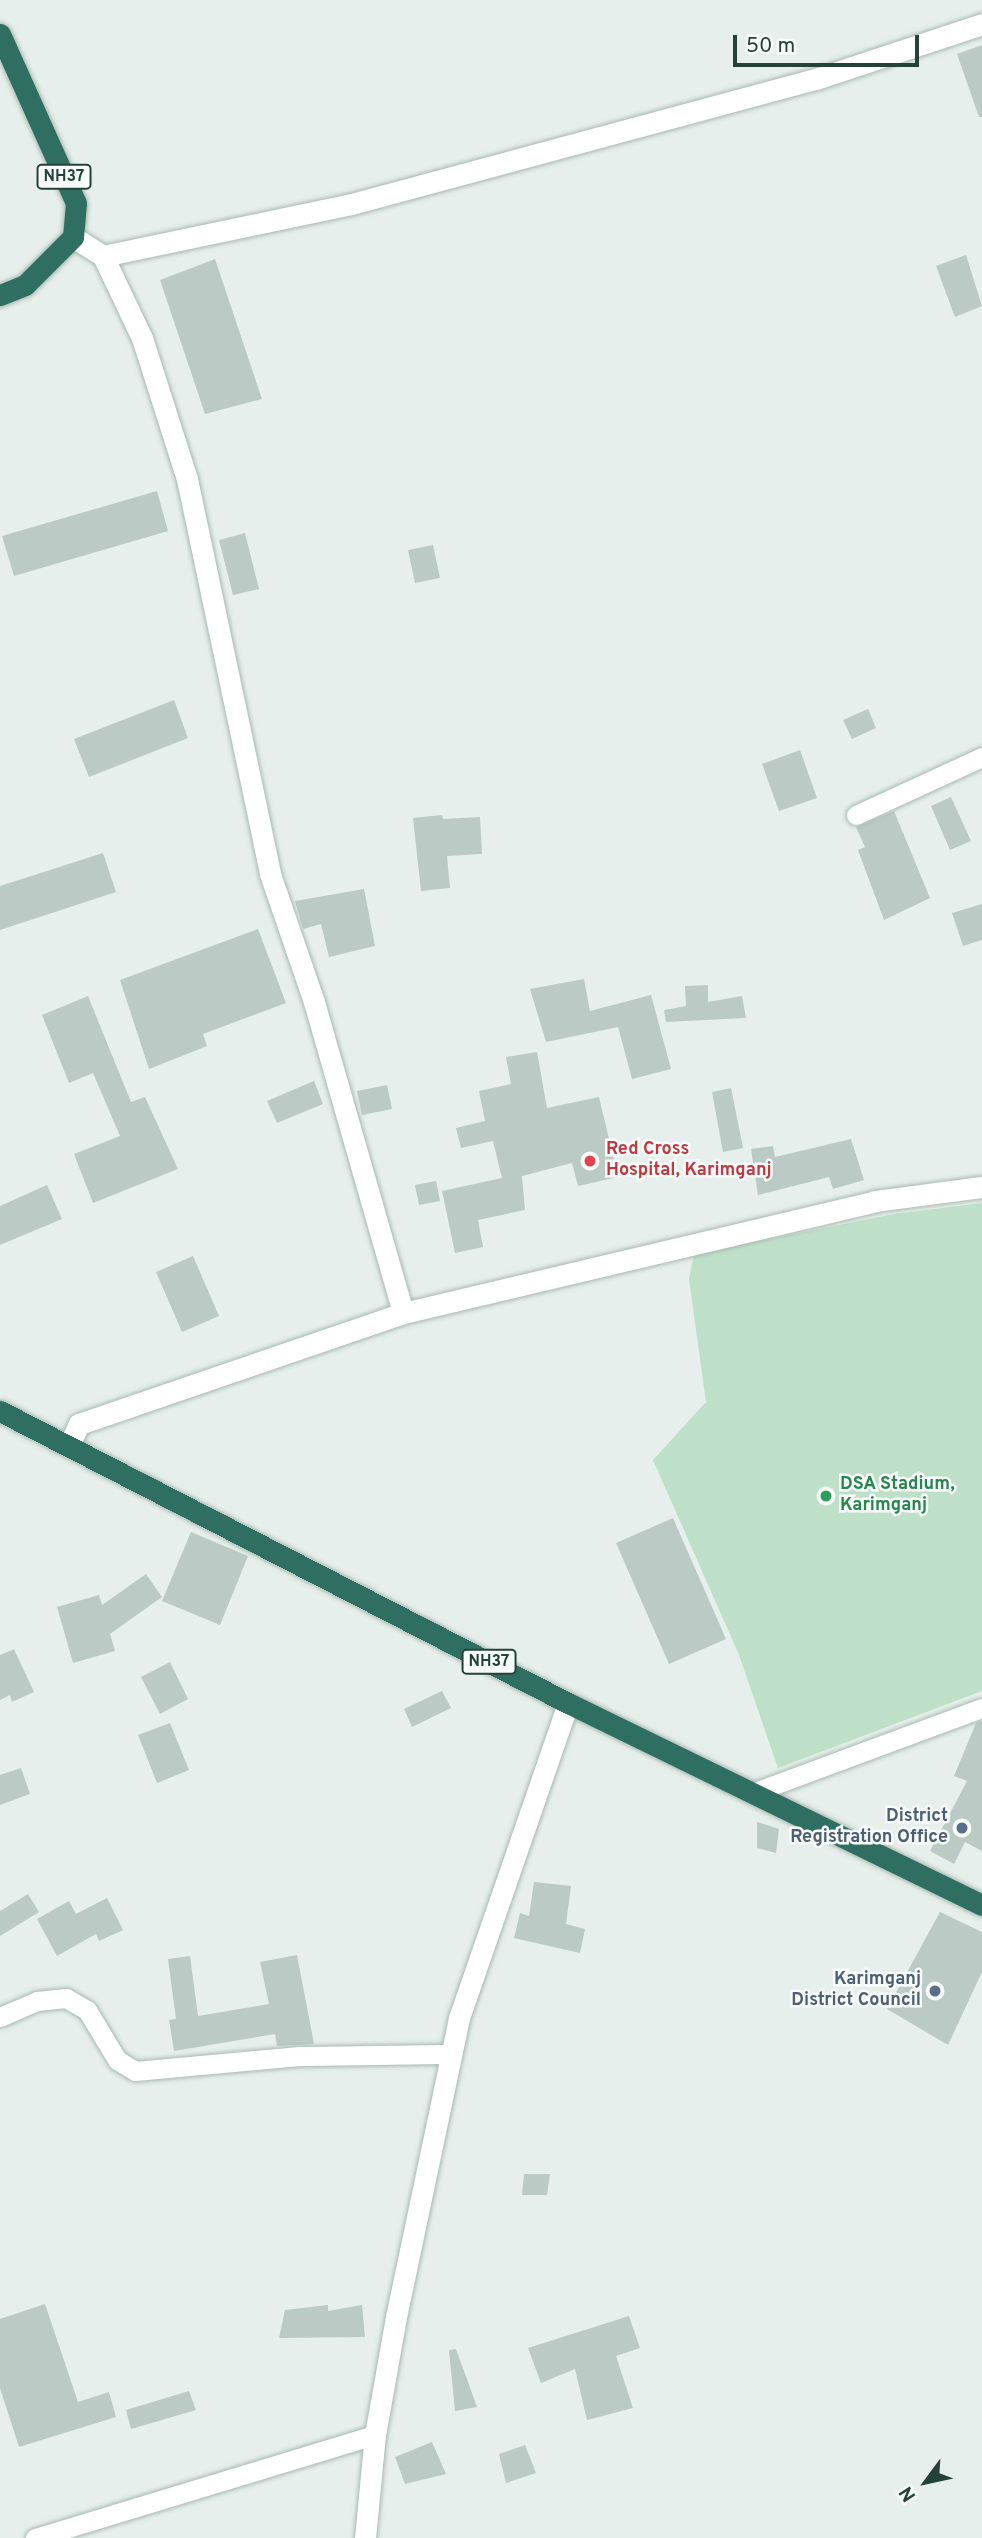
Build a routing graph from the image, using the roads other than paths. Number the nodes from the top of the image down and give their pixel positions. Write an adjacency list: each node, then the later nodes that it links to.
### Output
1 (982, 24): 4 (street)
2 (0, 34): 3 (highway, NH37)
3 (73, 237): 4 (street); 5 (highway)
4 (103, 256): 9 (street)
5 (0, 295)
6 (982, 757): 7 (street)
7 (856, 815)
8 (982, 1187): 9 (street)
9 (403, 1313): 11 (street)
10 (0, 1411): 11 (highway, NH37)
11 (70, 1443): 12 (highway, NH37)
12 (568, 1703): 14 (highway, NH37); 17 (street)
13 (982, 1708): 14 (street)
14 (752, 1793): 15 (highway, NH37)
15 (982, 1905)
16 (0, 2017): 17 (street)
17 (451, 2054): 18 (street)
18 (375, 2435): 19 (street); 20 (street)
19 (35, 2538)
20 (365, 2538)

